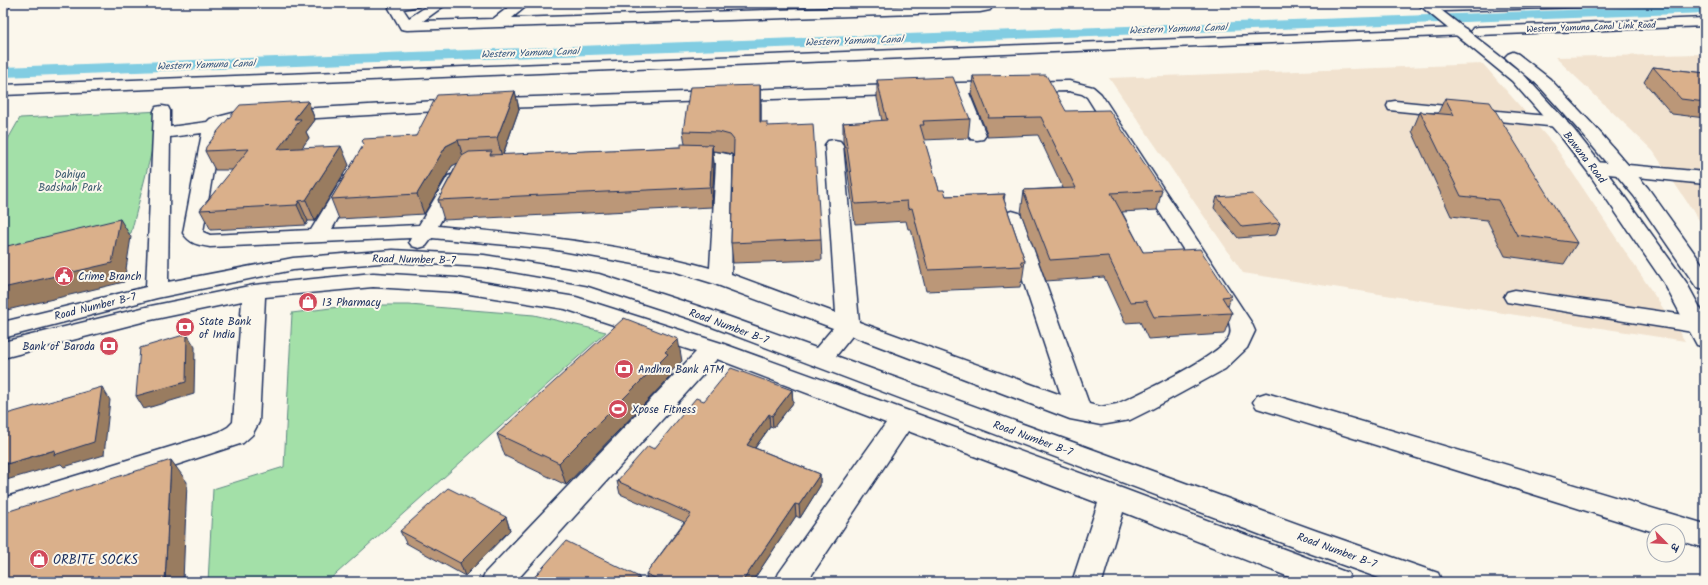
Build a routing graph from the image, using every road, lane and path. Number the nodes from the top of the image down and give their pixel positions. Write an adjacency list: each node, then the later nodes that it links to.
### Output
1 (414, 3): 17 (street)
2 (441, 3): 17 (street)
3 (523, 3): 16 (street)
4 (680, 3): 13 (street)
5 (756, 3): 12 (street)
6 (988, 3): 9 (street)
7 (1580, 3): 8 (street)
8 (1434, 5): 18 (street, Bawana Road)
9 (911, 6): 11 (street)
10 (591, 7): 14 (street)
11 (830, 8): 12 (street)
12 (746, 15): 13 (street)
13 (666, 17): 14 (street)
14 (571, 20): 16 (street)
15 (1705, 22): 18 (street, Western Yamuna Canal Link Road)
16 (497, 23): 17 (street)
17 (407, 26)
18 (1465, 28): 20 (street, Western Yamuna Canal Link Road); 23 (street, Bawana Road); 32 (street, Bawana Road)
19 (958, 88): 24 (street); 26 (street); 50 (street)
20 (3, 90)
21 (1395, 106): 23 (street)
22 (162, 111): 25 (street)
23 (1558, 122): 31 (street, Bawana Road)
24 (212, 127): 25 (street); 36 (street)
25 (162, 133): 40 (street)
26 (977, 134)
27 (834, 145): 43 (street)
28 (664, 158): 38 (street)
29 (361, 163): 36 (street)
30 (465, 167): 35 (street)
31 (1595, 168): 32 (street); 45 (street, Bawana Road)
32 (1622, 170): 33 (street); 39 (street, Bawana Road)
33 (1702, 182)
34 (1012, 217): 50 (street)
35 (426, 231): 36 (street); 37 (street); 38 (street)
36 (317, 236)
37 (410, 257): 40 (street, Road Number B-7); 48 (street, Road Number B-7)
38 (720, 278): 43 (street)
39 (1705, 283)
40 (157, 291): 44 (street, Road Number B-7)
41 (254, 292): 46 (street, Road Number B-7); 47 (street, Road Number B-7); 53 (street)
42 (1515, 297): 45 (street)
43 (848, 325): 48 (street); 50 (street)
44 (3, 330)
45 (1702, 330)
46 (714, 349): 51 (street, Road Number B-7); 55 (street)
47 (3, 350)
48 (820, 359): 59 (street, Road Number B-7)
49 (1266, 402): 54 (street)
50 (1079, 412)
51 (902, 420): 52 (street, Road Number B-7); 56 (street)
52 (1114, 497): 57 (street); 58 (street, Road Number B-7)
53 (3, 510)
54 (1705, 536)
55 (496, 582)
56 (790, 582)
57 (1087, 582)
58 (1337, 582)
59 (1427, 582)

